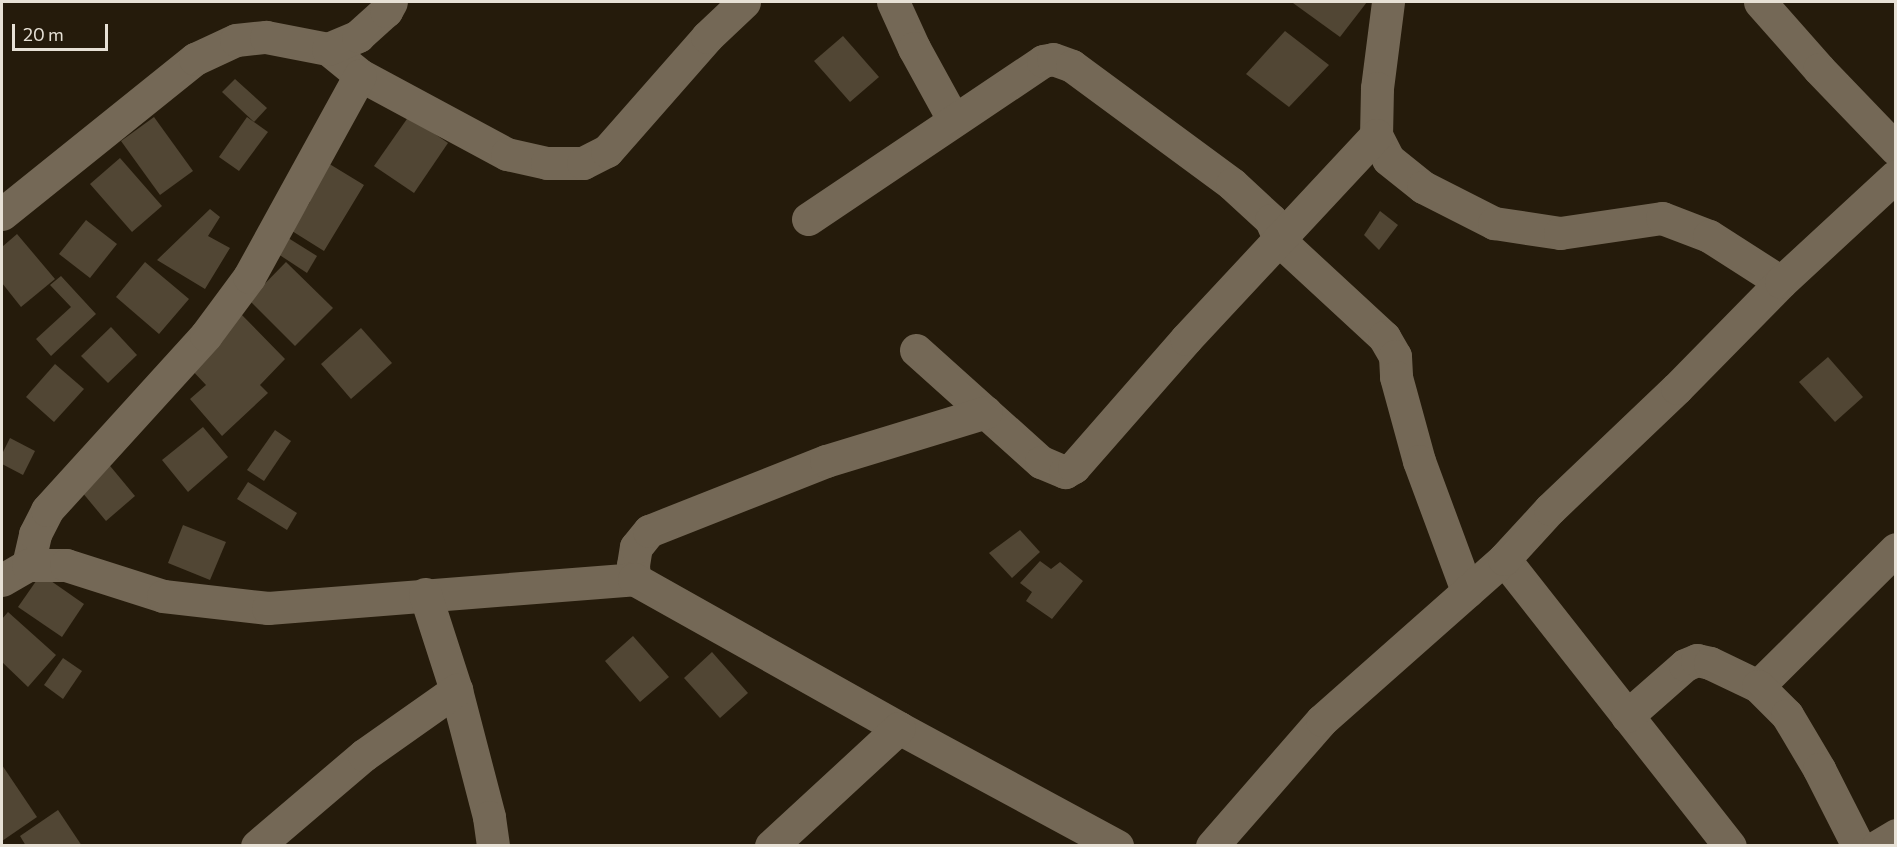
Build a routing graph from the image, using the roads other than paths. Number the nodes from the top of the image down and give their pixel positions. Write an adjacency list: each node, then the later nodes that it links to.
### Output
1 (391, 2): 6 (street)
2 (744, 2): 7 (street)
3 (893, 2): 8 (street)
4 (1388, 2): 9 (street)
5 (1760, 2): 10 (street)
6 (328, 49): 7 (street); 12 (street)
7 (360, 75): 20 (street)
8 (953, 119): 13 (street); 14 (street)
9 (1376, 135): 14 (street); 15 (street)
10 (1896, 149)
11 (1896, 176): 15 (street)
12 (2, 214)
13 (808, 219)
14 (1280, 241): 17 (street); 22 (street)
15 (1781, 282): 19 (street)
16 (916, 350): 17 (street)
17 (986, 412): 21 (street)
18 (1896, 549): 24 (street)
19 (1504, 559): 22 (street); 26 (street)
20 (15, 572): 23 (street)
21 (634, 579): 23 (street); 27 (street)
22 (1467, 591): 33 (street)
23 (425, 594): 25 (street)
24 (1758, 686): 26 (street); 35 (street)
25 (456, 690): 29 (street); 30 (street)
26 (1627, 716): 34 (street)
27 (898, 728): 31 (street); 32 (street)
28 (1896, 835): 36 (street)
29 (257, 846)
30 (493, 846)
31 (771, 846)
32 (1117, 846)
33 (1212, 846)
34 (1730, 846)
35 (1858, 846)
36 (1878, 846)

